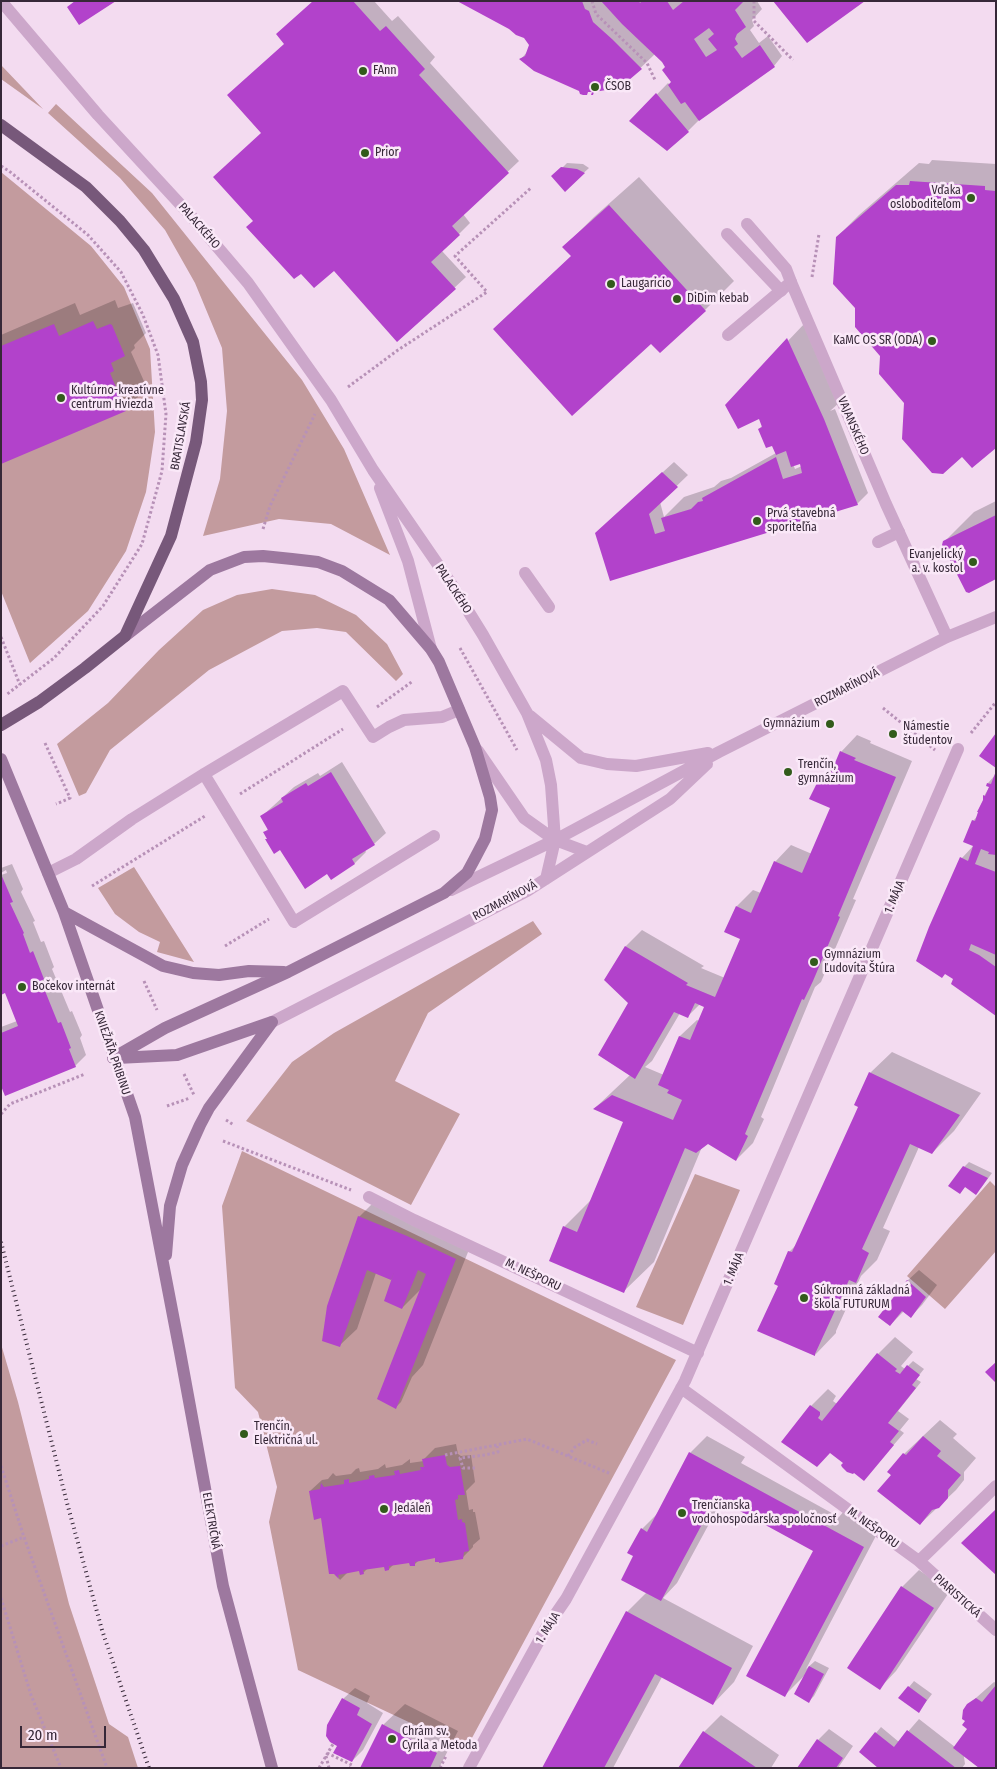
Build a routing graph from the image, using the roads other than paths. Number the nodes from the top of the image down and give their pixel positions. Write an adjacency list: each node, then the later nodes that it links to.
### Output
1 (2, 1): 8 (street, PALACKÉHO)
2 (1, 126): 14 (main road, BRATISLAVSKÁ)
3 (747, 224): 5 (street, VAJANSKÉHO)
4 (727, 234): 6 (street)
5 (791, 282): 6 (street); 9 (street, VAJANSKÉHO)
6 (781, 291): 7 (street)
7 (728, 335)
8 (373, 470): 16 (street, PALACKÉHO); 18 (street, PALACKÉHO)
9 (899, 532): 10 (street); 15 (street, VAJANSKÉHO)
10 (878, 542)
11 (525, 573): 12 (street)
12 (549, 607)
13 (996, 617): 15 (street, ROZMARÍNOVÁ)
14 (125, 636): 16 (main road); 19 (main road, BRATISLAVSKÁ)
15 (947, 637): 22 (street, ROZMARÍNOVÁ)
16 (431, 649): 17 (main road)
17 (459, 710): 20 (main road); 24 (street)
18 (527, 713): 22 (street, PALACKÉHO); 26 (street, PALACKÉHO)
19 (1, 725)
20 (475, 747): 26 (street); 30 (main road)
21 (958, 749): 37 (street, 1. MÁJA)
22 (719, 752): 26 (street, ROZMARÍNOVÁ); 27 (street, ROZMARÍNOVÁ)
23 (1, 760): 28 (main road, KNIEŽAŤA PRIBINU)
24 (204, 774): 25 (street); 28 (street)
25 (434, 836)
26 (556, 840): 27 (street); 29 (street, PALACKÉHO); 30 (street, ROZMARÍNOVÁ)
27 (587, 852): 29 (street, ROZMARÍNOVÁ)
28 (48, 873): 31 (main road, KNIEŽAŤA PRIBINU)
29 (546, 879): 33 (street, ROZMARÍNOVÁ)
30 (444, 893): 32 (main road)
31 (64, 912): 32 (main road); 34 (main road, KNIEŽAŤA PRIBINU)
32 (288, 972): 34 (main road)
33 (272, 1022): 34 (main road); 36 (main road)
34 (113, 1058): 36 (main road, KNIEŽAŤA PRIBINU)
35 (368, 1196): 37 (street, M. NEŠPORU)
36 (164, 1270): 42 (main road, ELEKTRIČNÁ)
37 (698, 1353): 38 (street, 1. MÁJA)
38 (681, 1388): 40 (street, M. NEŠPORU); 43 (street, 1. MÁJA)
39 (996, 1486): 40 (street)
40 (919, 1561): 41 (street, PIARISTICKÁ)
41 (996, 1630)
42 (272, 1768)
43 (469, 1768)

